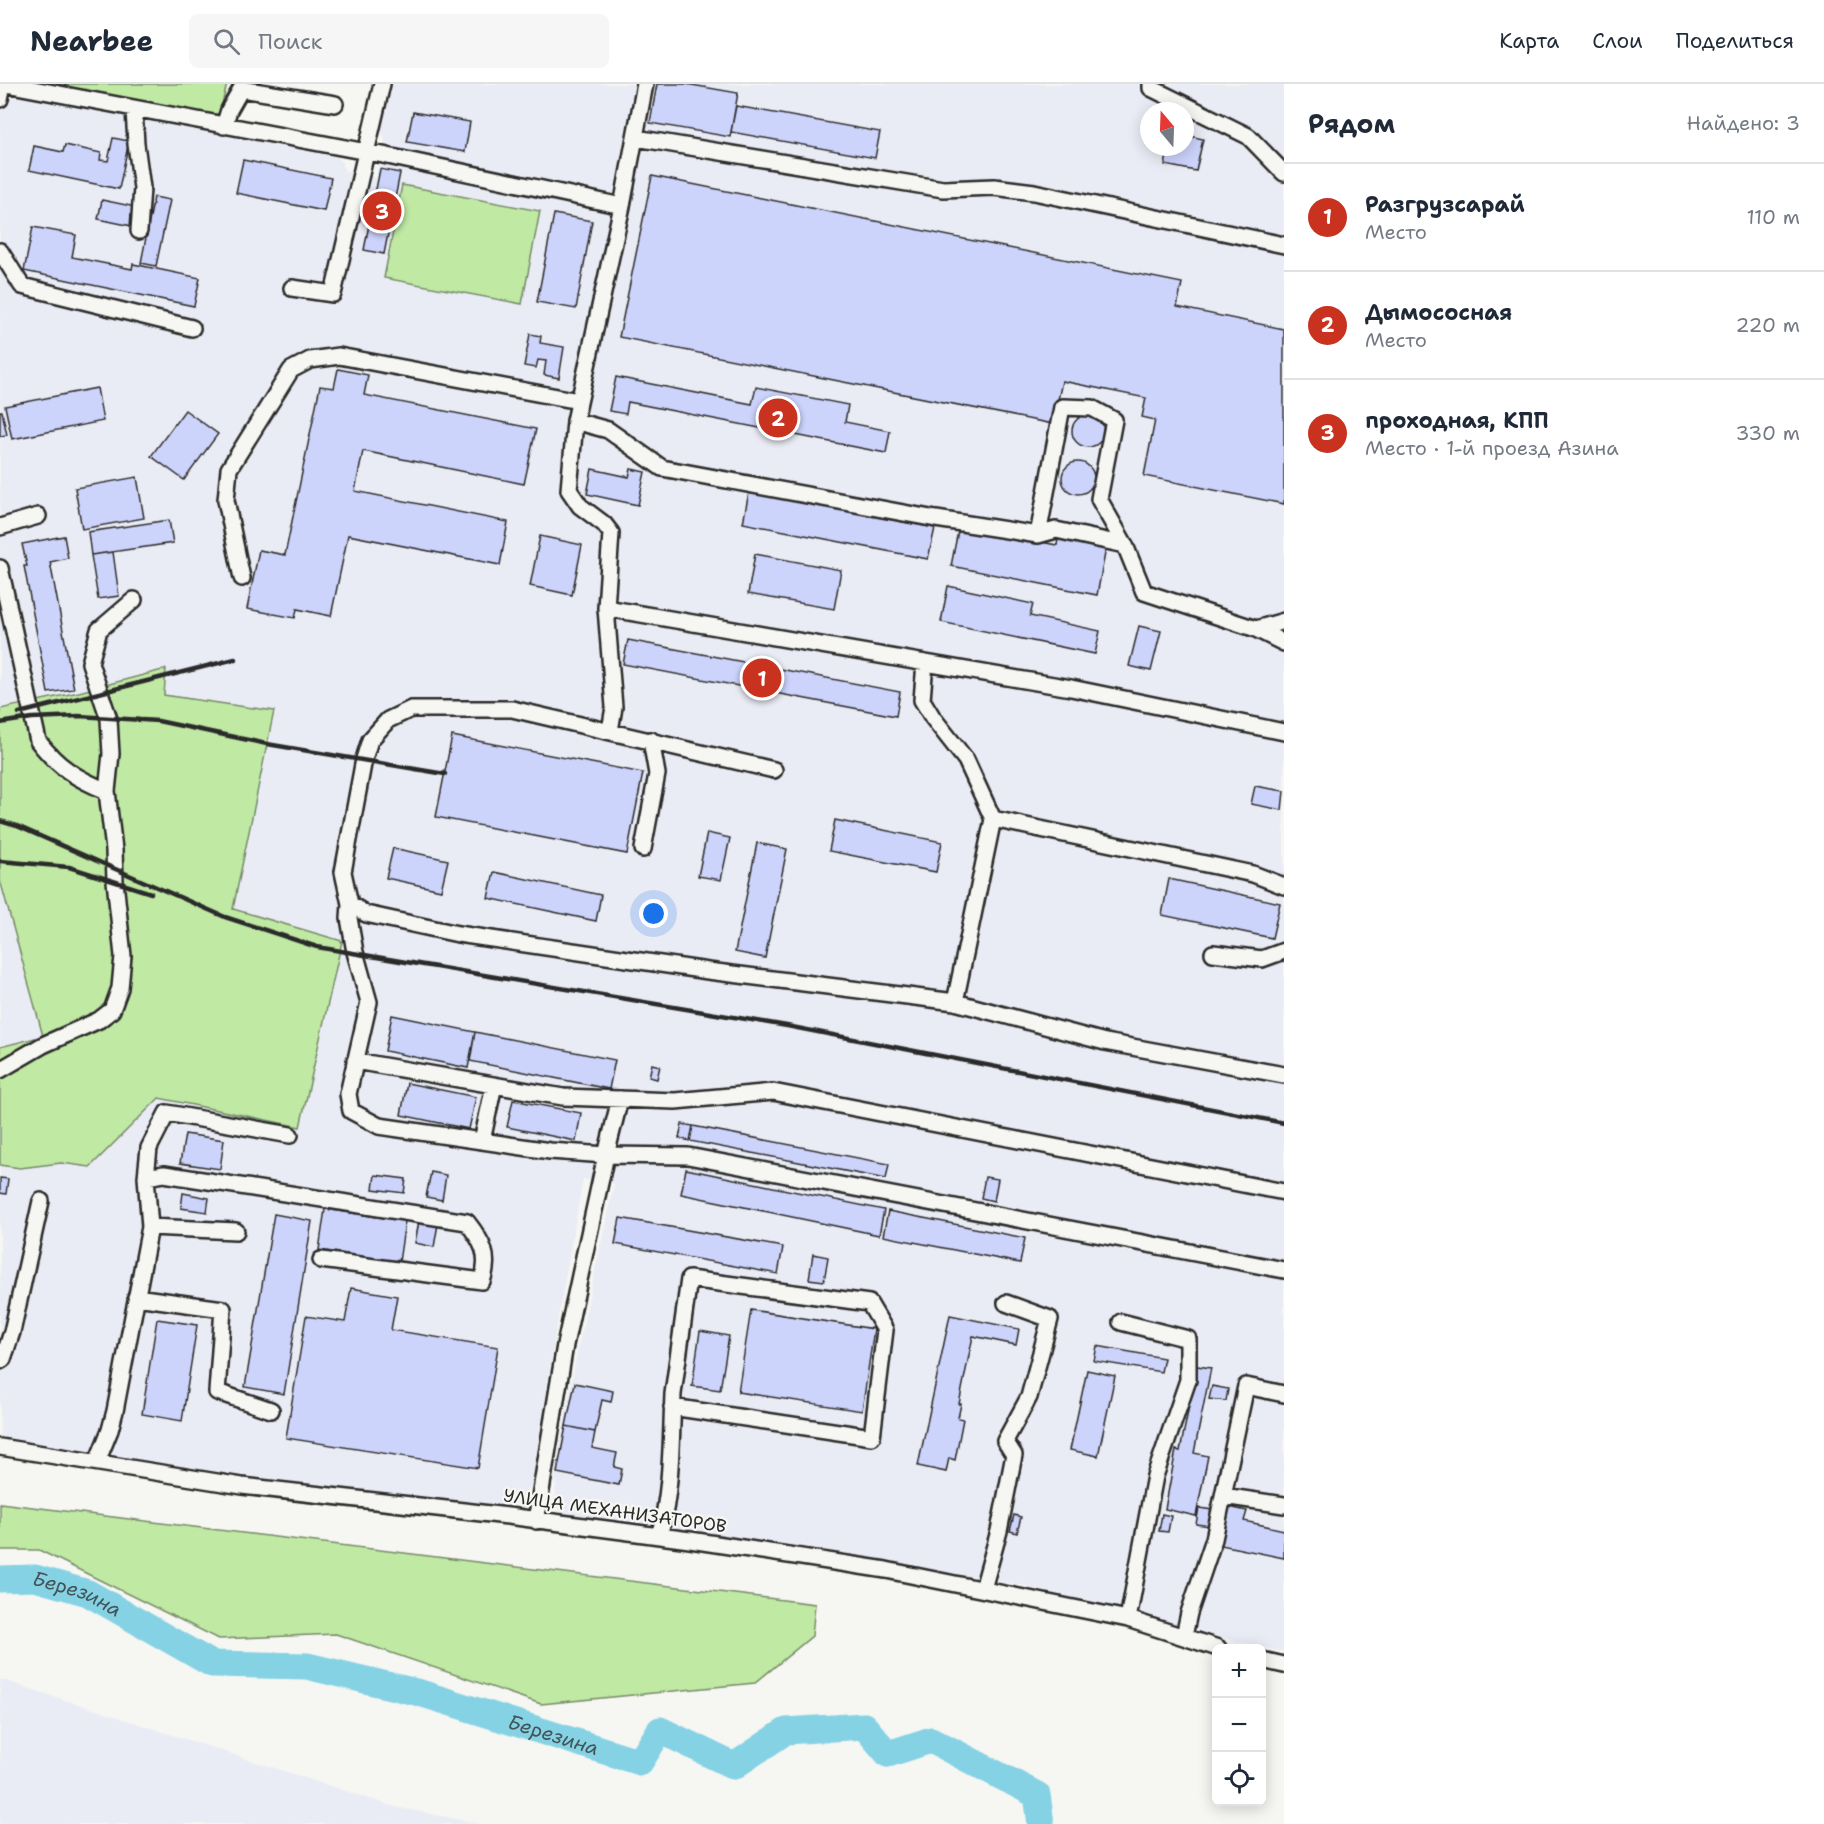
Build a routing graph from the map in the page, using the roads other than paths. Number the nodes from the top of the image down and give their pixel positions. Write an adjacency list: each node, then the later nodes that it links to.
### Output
1 (4, 84): 5 (street); 6 (street)
2 (382, 84): 11 (street)
3 (645, 84): 10 (street)
4 (1151, 84): 12 (street)
5 (43, 88): 8 (street)
6 (0, 99)
7 (335, 104): 9 (street)
8 (134, 109): 9 (street); 14 (street)
9 (224, 126): 11 (street)
10 (636, 138): 13 (street); 15 (street)
11 (367, 153): 13 (street); 17 (street)
12 (1284, 173)
13 (622, 206): 19 (street)
14 (139, 231)
15 (1284, 245)
16 (0, 251): 18 (street)
17 (292, 288)
18 (192, 328)
19 (579, 402): 20 (street); 26 (street)
20 (575, 421): 23 (street); 28 (street)
21 (38, 516): 22 (street)
22 (0, 526)
23 (1038, 535): 24 (street); 24 (street)
24 (1125, 545): 30 (street)
25 (0, 568): 37 (street)
26 (242, 578)
27 (134, 600): 37 (street)
28 (606, 608): 32 (street); 33 (street)
29 (1284, 621): 30 (street)
30 (1256, 629): 31 (street)
31 (1284, 643)
32 (925, 663): 34 (street); 38 (street)
33 (610, 731): 35 (street); 41 (street)
34 (1284, 732)
35 (651, 740): 36 (street); 39 (street)
36 (774, 770)
37 (108, 791): 46 (street)
38 (993, 819): 40 (street); 44 (street)
39 (643, 849)
40 (1284, 886)
41 (350, 904): 44 (street); 45 (street)
42 (1284, 951): 43 (street)
43 (1213, 953)
44 (955, 1002): 47 (street)
45 (355, 1061): 48 (street); 51 (street)
46 (0, 1070)
47 (1284, 1075)
48 (494, 1085): 49 (street); 51 (street)
49 (620, 1099): 52 (street); 54 (street)
50 (290, 1135): 53 (street)
51 (482, 1141): 52 (street)
52 (606, 1155): 59 (street); 71 (street)
53 (146, 1177): 56 (street); 58 (street)
54 (1284, 1192)
55 (41, 1201): 63 (street)
56 (150, 1227): 57 (street); 60 (street)
57 (236, 1231)
58 (321, 1260)
59 (1284, 1270)
60 (136, 1297): 66 (street); 68 (street)
61 (1006, 1303): 73 (street)
62 (1121, 1322): 74 (street)
63 (0, 1361)
64 (1284, 1394): 69 (street)
65 (672, 1407): 65 (street); 72 (street)
66 (271, 1410)
67 (0, 1447): 68 (street, УЛИЦА МЕХАНИЗАТОРОВ)
68 (97, 1462): 71 (street, УЛИЦА МЕХАНИЗАТОРОВ)
69 (1223, 1496): 70 (street); 75 (street)
70 (1284, 1505)
71 (536, 1521): 72 (street, УЛИЦА МЕХАНИЗАТОРОВ)
72 (659, 1536): 73 (street, УЛИЦА МЕХАНИЗАТОРОВ)
73 (983, 1590): 74 (street, УЛИЦА МЕХАНИЗАТОРОВ)
74 (1128, 1619): 75 (street, УЛИЦА МЕХАНИЗАТОРОВ)
75 (1184, 1636): 76 (street, УЛИЦА МЕХАНИЗАТОРОВ)
76 (1212, 1646)
77 (1266, 1661): 78 (street)
78 (1284, 1665)

